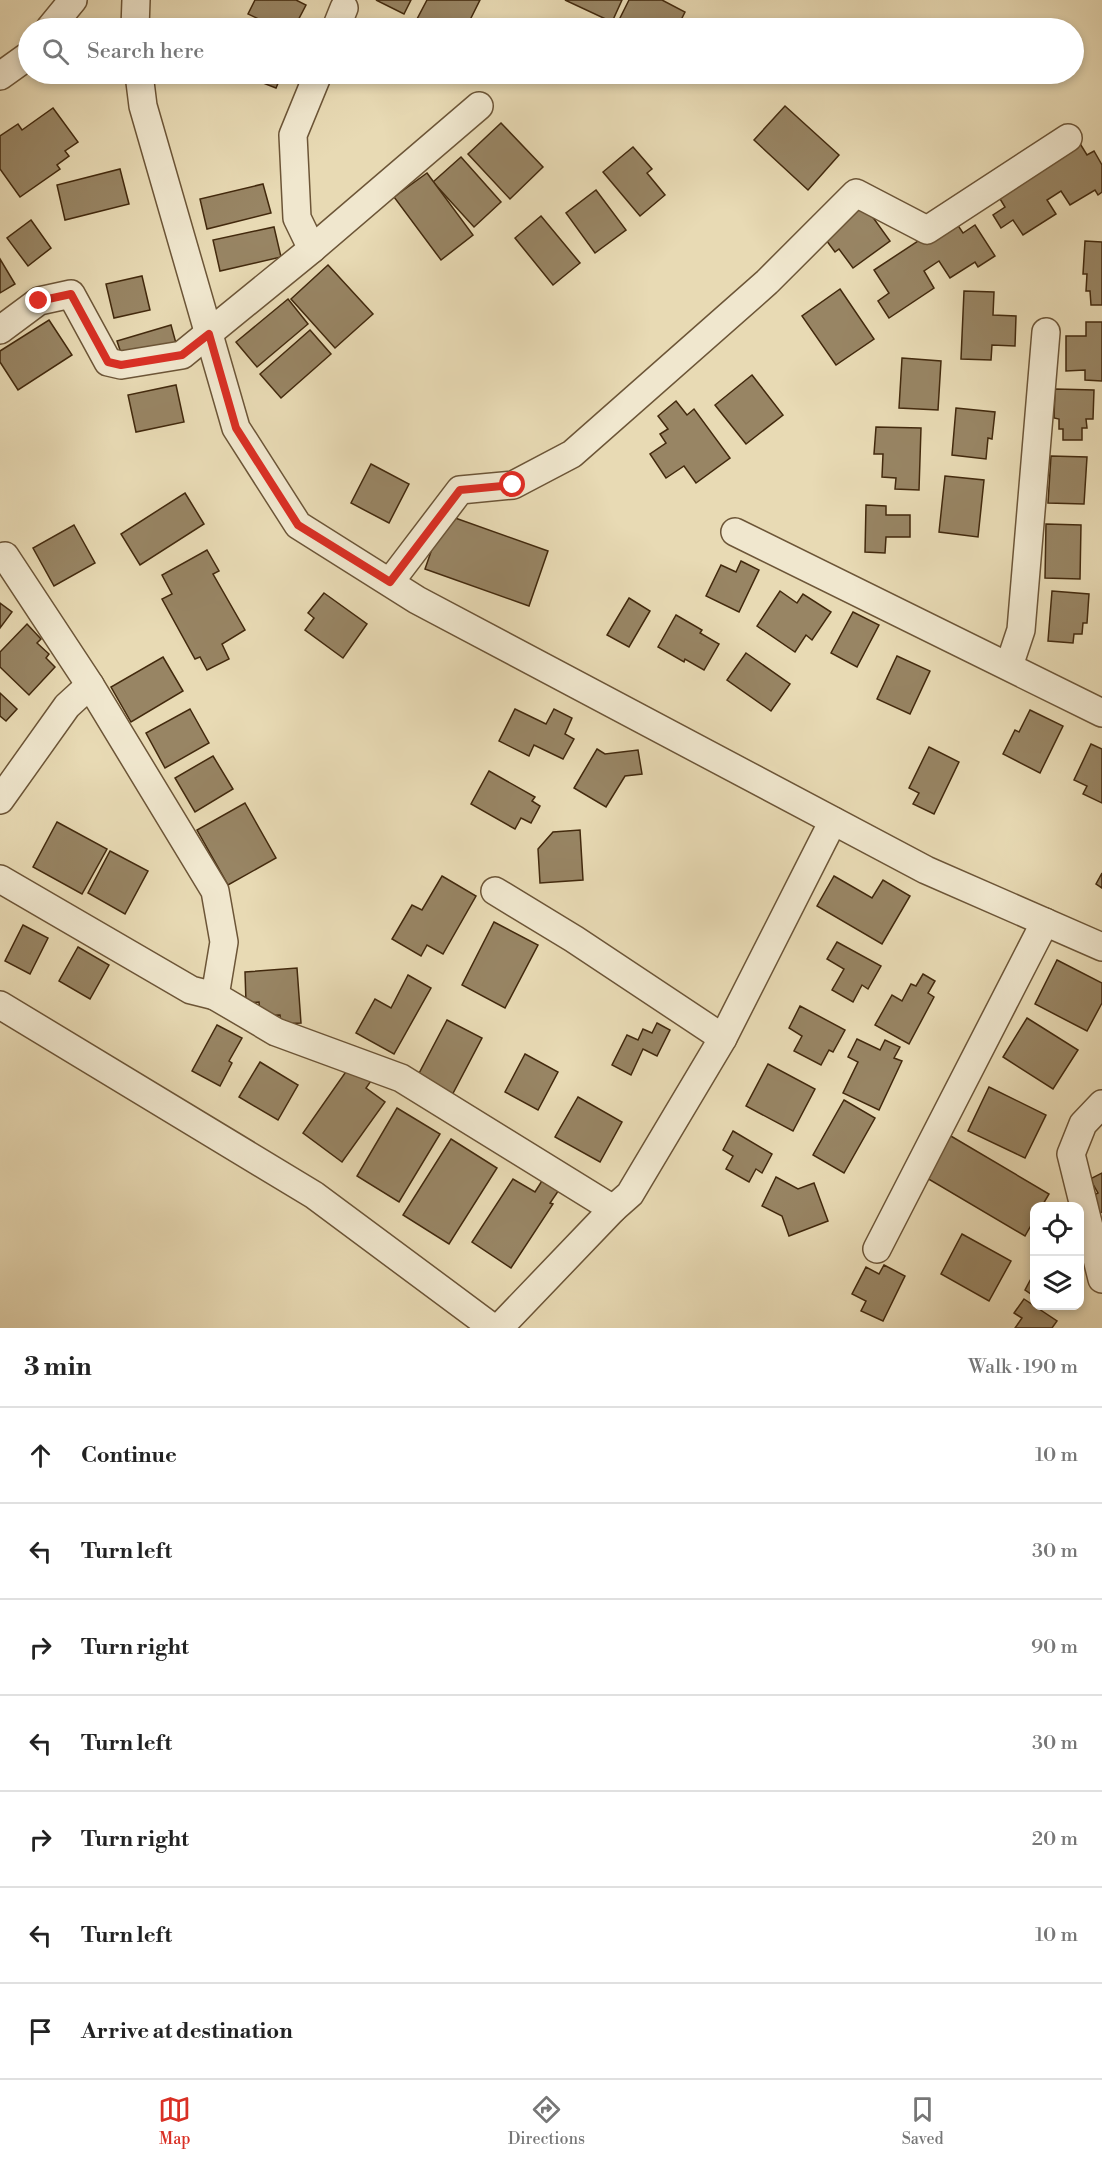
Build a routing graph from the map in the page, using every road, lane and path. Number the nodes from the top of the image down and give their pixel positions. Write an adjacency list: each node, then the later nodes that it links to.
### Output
1 (73, 0): 3 (street)
2 (136, 0): 4 (street)
3 (58, 18)
4 (134, 18)
5 (18, 63): 6 (street)
6 (0, 76)
7 (141, 84): 14 (street)
8 (314, 84): 11 (street)
9 (479, 106): 11 (street)
10 (1068, 138): 17 (street)
11 (312, 249): 14 (street)
12 (0, 330): 14 (street)
13 (1046, 332): 18 (street)
14 (209, 334): 17 (street)
15 (735, 532): 18 (street)
16 (0, 557): 19 (street)
17 (390, 582): 22 (street)
18 (1009, 666): 20 (street)
19 (90, 685): 21 (street); 27 (street)
20 (1102, 713)
21 (0, 800)
22 (833, 821): 25 (street); 29 (street)
23 (0, 879): 27 (street)
24 (495, 891): 29 (street)
25 (1045, 922): 26 (street); 32 (street)
26 (1102, 946)
27 (215, 996): 31 (street)
28 (0, 1005): 34 (street)
29 (723, 1038): 31 (street)
30 (1102, 1104): 33 (street)
31 (613, 1209): 35 (street)
32 (877, 1249)
33 (1102, 1279)
34 (493, 1328)
35 (499, 1328)

